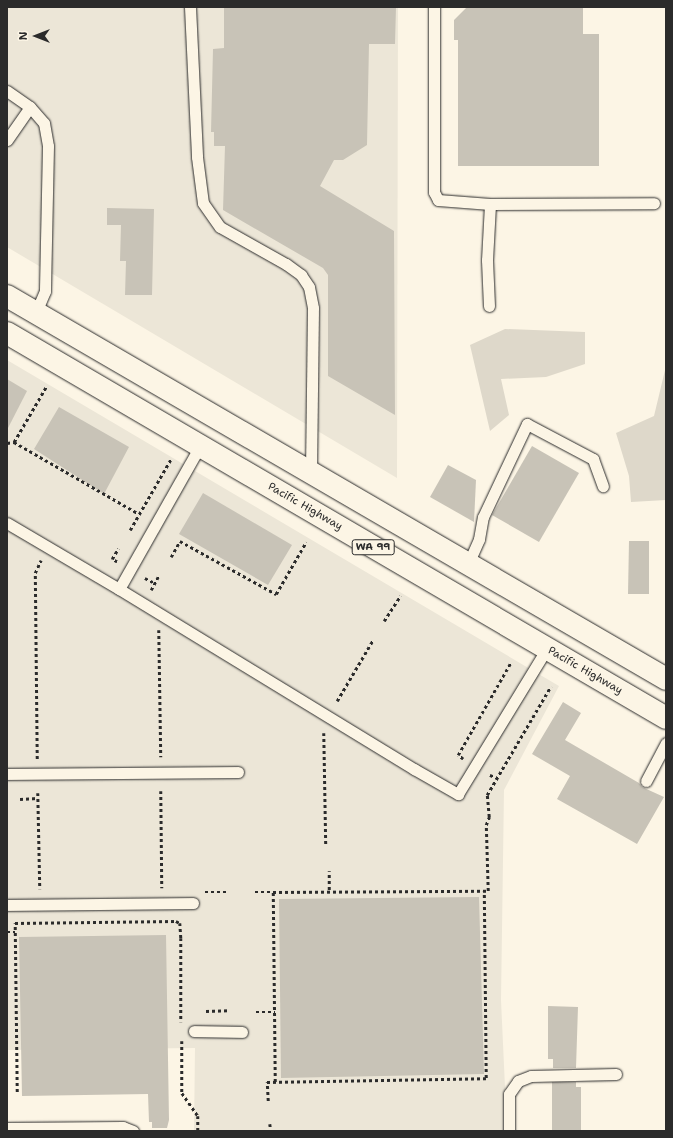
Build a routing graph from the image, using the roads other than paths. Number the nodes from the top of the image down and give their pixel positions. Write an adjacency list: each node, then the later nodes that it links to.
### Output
1 (190, 7): 13 (lane)
2 (434, 7): 7 (lane)
3 (7, 91): 4 (lane)
4 (30, 107): 5 (lane); 10 (lane)
5 (7, 140)
6 (654, 203): 7 (lane)
7 (490, 204): 9 (lane)
8 (7, 296): 10 (highway, WA 99)
9 (489, 306)
10 (36, 312): 13 (highway, WA 99)
11 (7, 333): 12 (highway, Pacific Highway / WA 99)
12 (200, 446): 17 (lane); 18 (highway, Pacific Highway / WA 99)
13 (311, 473): 16 (highway, WA 99)
14 (603, 486): 16 (lane)
15 (7, 523): 17 (lane)
16 (468, 564): 19 (highway, WA 99)
17 (119, 589): 18 (lane)
18 (547, 648): 20 (highway, Pacific Highway / WA 99)
19 (666, 679)
20 (666, 718)
21 (666, 743): 24 (lane)
22 (238, 772): 23 (lane)
23 (7, 774)
24 (646, 780)
25 (193, 903): 26 (lane)
26 (7, 905)
27 (194, 1031): 28 (lane)
28 (242, 1032)
29 (616, 1074): 32 (lane)
30 (7, 1128): 31 (lane)
31 (133, 1131)
32 (509, 1131)

